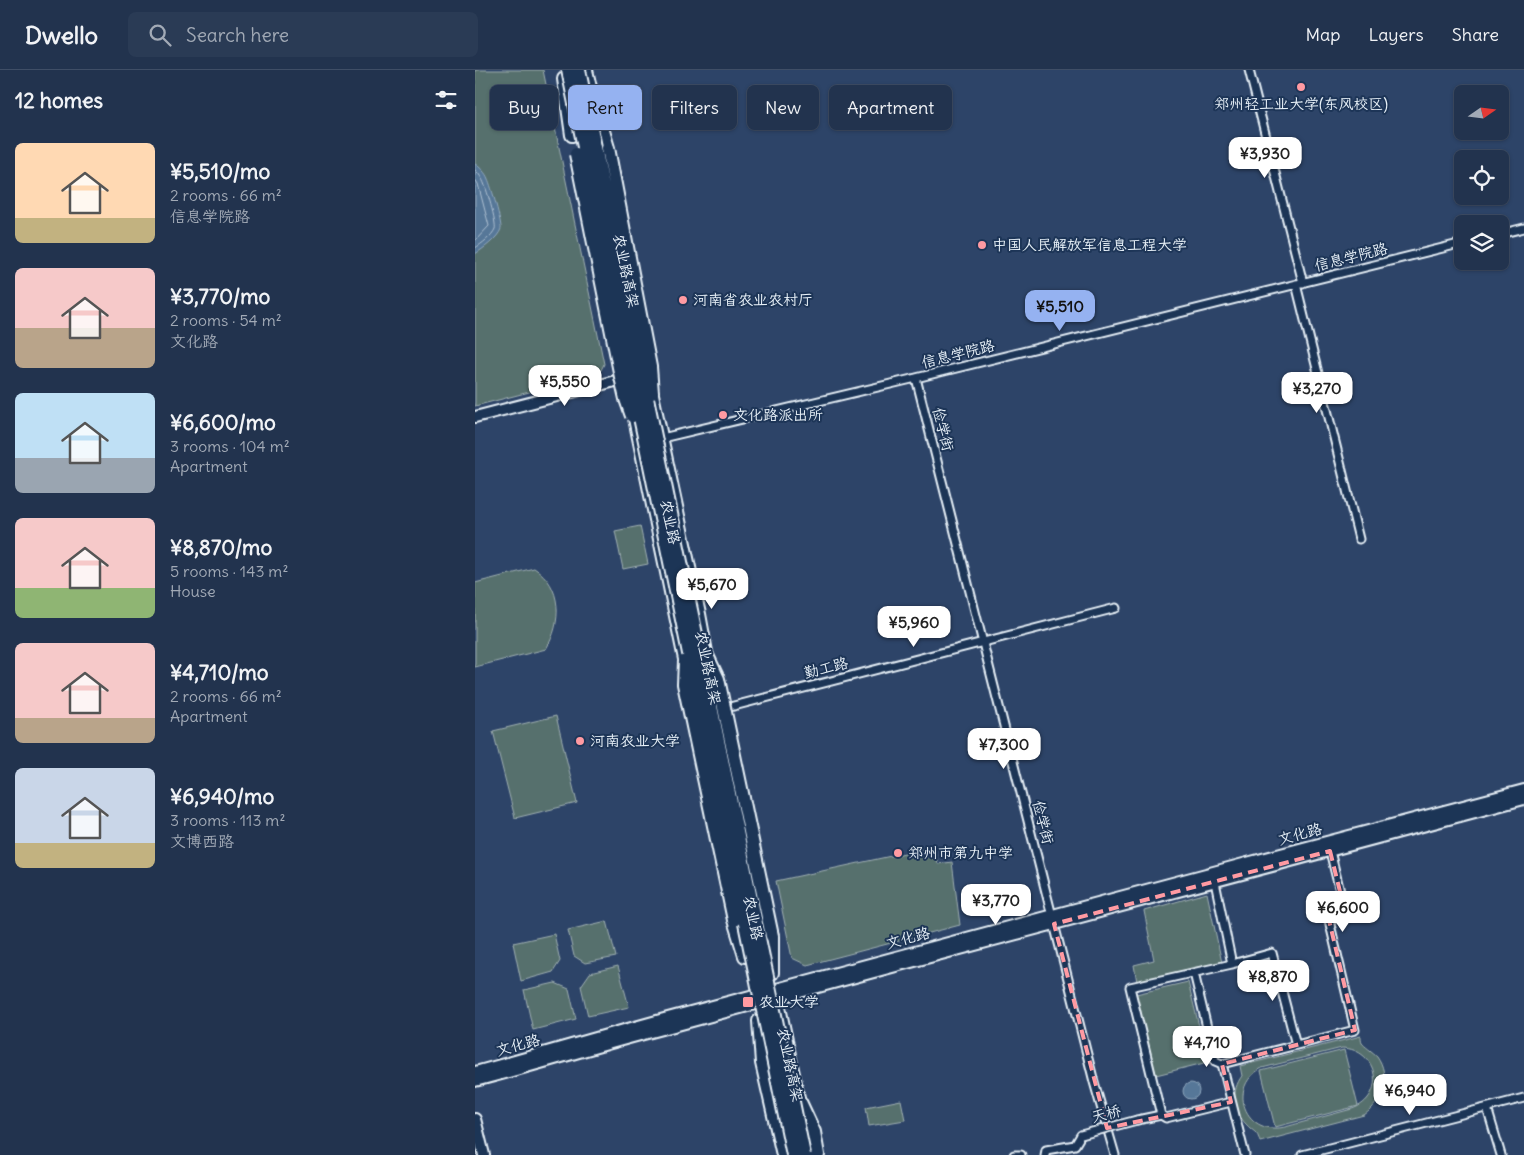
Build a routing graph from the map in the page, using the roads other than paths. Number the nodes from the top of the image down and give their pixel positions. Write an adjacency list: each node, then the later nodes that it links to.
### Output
1 (579, 70): 16 (highway, 农业路高架, bridge)
2 (587, 70): 5 (street, 农业路)
3 (1249, 70): 11 (street)
4 (564, 73): 14 (street, 农业路); 17 (highway, 农业路高架, bridge); 17 (highway, bridge)
5 (590, 85)
6 (599, 130): 12 (street, 农业路)
7 (603, 130): 16 (highway, bridge)
8 (1524, 228): 9 (street)
9 (1509, 232)
10 (1454, 245): 11 (street, 信息学院路)
11 (1300, 283): 13 (street, 信息学院路); 18 (street)
12 (649, 373): 14 (street); 16 (street, 农业路)
13 (916, 378): 16 (street, 信息学院路); 21 (street, 俭学街)
14 (625, 379): 15 (street); 29 (street, 农业路)
15 (475, 417)
16 (658, 434): 20 (highway, 农业路高架, bridge); 23 (street, 农业路)
17 (644, 440): 22 (highway, 农业路高架, bridge)
18 (1359, 539)
19 (1116, 608): 21 (street, 勤工路)
20 (693, 626): 31 (highway, bridge); 49 (highway, 农业路高架, bridge)
21 (983, 642): 23 (street, 勤工路); 28 (street, 俭学街)
22 (686, 644): 29 (highway, bridge); 48 (highway, 农业路高架, bridge)
23 (718, 710): 31 (street, 农业路)
24 (1524, 790): 28 (street, 文化路)
25 (1524, 799): 26 (street, 文化路)
26 (1330, 851): 27 (street, 文化路); 36 (street)
27 (1215, 882): 28 (street, 文化路); 30 (street)
28 (1053, 920): 33 (street, 文化路); 55 (street, 俭学街)
29 (745, 956): 34 (street, 农业路)
30 (1232, 964): 32 (street); 36 (street)
31 (772, 973): 33 (street, 农业路)
32 (1194, 973): 37 (street); 44 (street)
33 (777, 993): 34 (street, 文化路); 41 (street, 农业路)
34 (754, 999): 35 (street, 农业路); 38 (street, 文化路); 39 (street, 文化路)
35 (759, 1021): 47 (street, 农业路); 47 (highway)
36 (1296, 1045): 37 (street)
37 (1222, 1064): 42 (street)
38 (475, 1072)
39 (475, 1082)
40 (1524, 1098): 43 (street)
41 (800, 1102): 50 (street, 农业路); 51 (highway)
42 (1231, 1102): 44 (street, 天桥); 56 (street)
43 (1487, 1108): 57 (street); 58 (street)
44 (1161, 1115): 54 (street, 天桥, bridge)
45 (475, 1119): 46 (street)
46 (484, 1155)
47 (785, 1155)
48 (793, 1155)
49 (804, 1155)
50 (811, 1155)
51 (818, 1155)
52 (1014, 1155): 53 (street)
53 (1021, 1155)
54 (1045, 1155)
55 (1115, 1155)
56 (1245, 1155)
57 (1302, 1155)
58 (1501, 1155)

